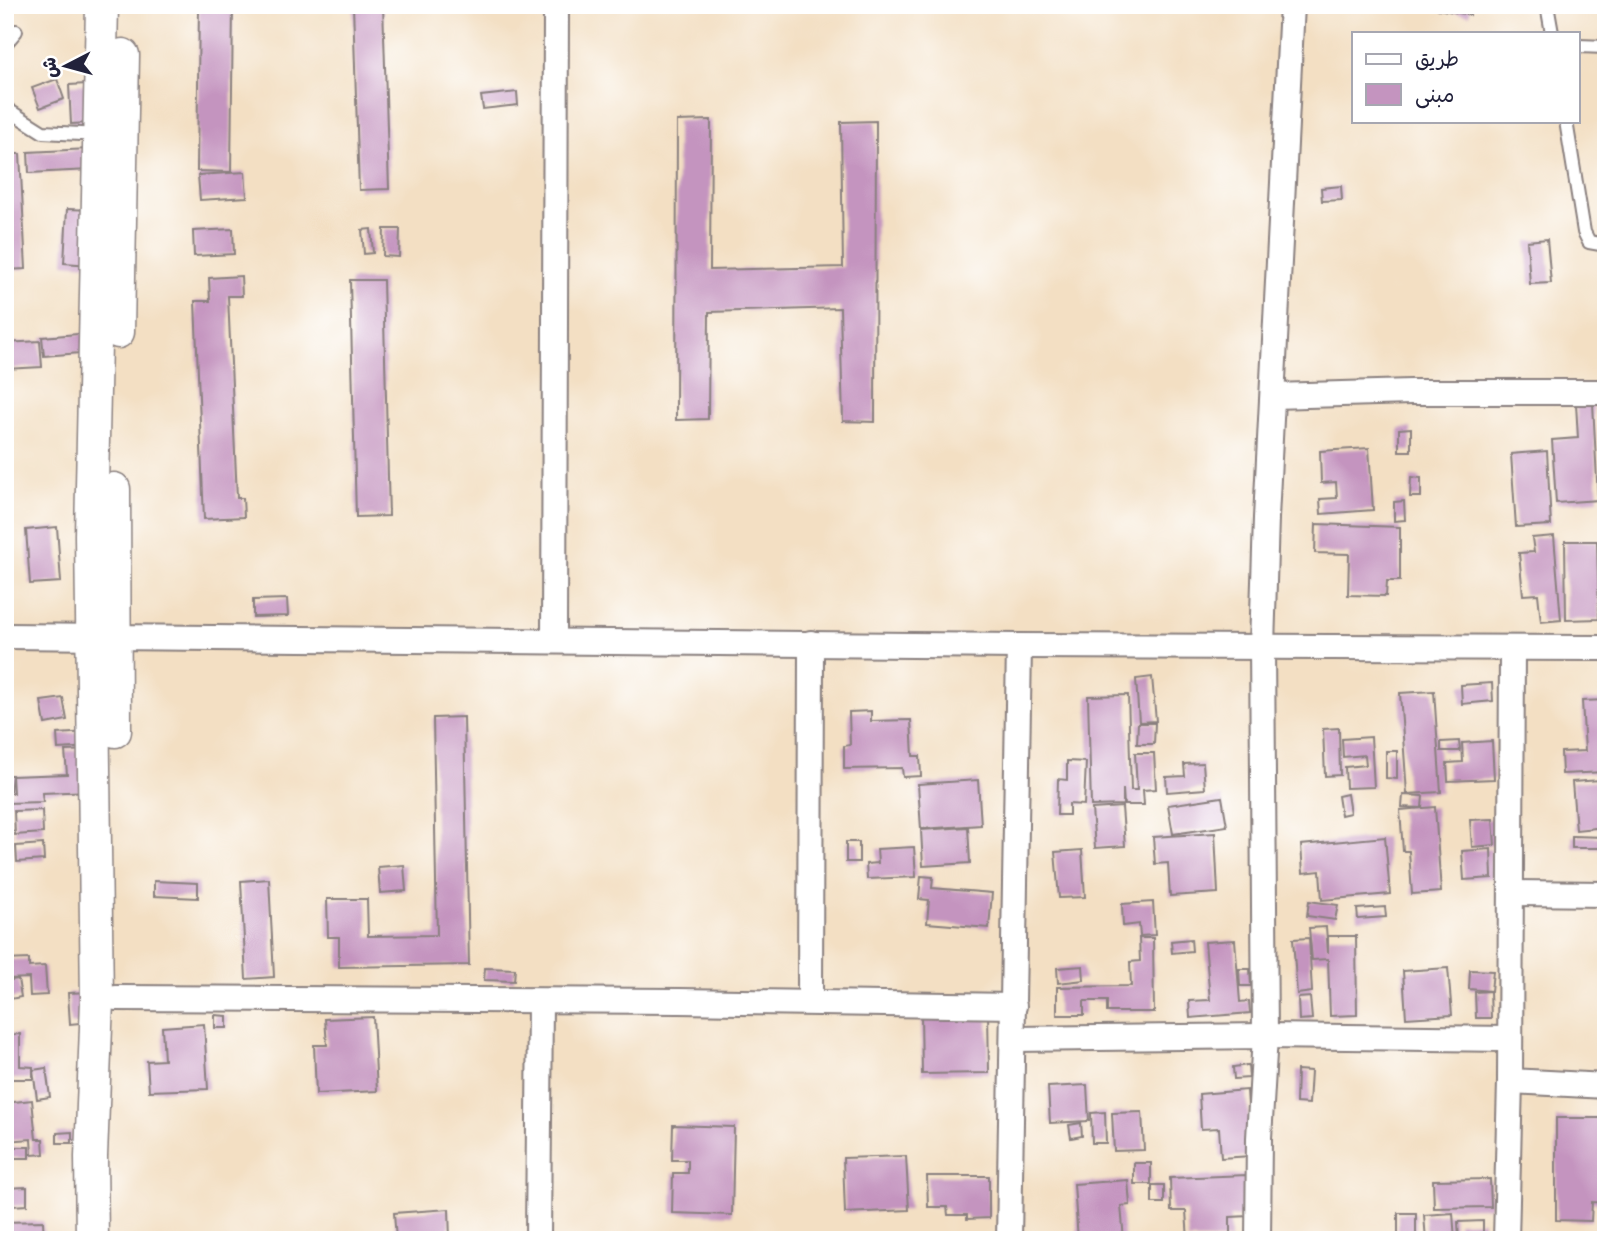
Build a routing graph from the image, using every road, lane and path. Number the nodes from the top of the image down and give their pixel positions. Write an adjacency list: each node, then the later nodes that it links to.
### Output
1 (102, 5): 13 (street)
2 (124, 5): 18 (street)
3 (556, 5): 19 (street)
4 (1292, 5): 16 (street)
5 (1547, 5): 7 (lane)
6 (16, 31): 8 (lane)
7 (1552, 32)
8 (5, 44)
9 (1580, 46): 10 (lane)
10 (1606, 47)
11 (5, 107): 13 (lane)
12 (1566, 122): 14 (lane)
13 (99, 135): 18 (street)
14 (1606, 245)
15 (1606, 392): 16 (street)
16 (1273, 396): 22 (street)
17 (5, 636): 18 (street)
18 (103, 636): 19 (street); 27 (street); 36 (street)
19 (554, 640): 20 (street)
20 (811, 643): 21 (street); 29 (street)
21 (1019, 646): 22 (street); 30 (street)
22 (1262, 646): 23 (street); 31 (street)
23 (1511, 648): 24 (street); 25 (street)
24 (1606, 648)
25 (1511, 893): 26 (street); 33 (street)
26 (1606, 894)
27 (116, 998): 28 (street); 37 (street)
28 (540, 1001): 29 (street); 38 (street)
29 (810, 1002): 30 (street)
30 (1014, 1006): 32 (street)
31 (1265, 1036): 32 (street); 33 (street); 40 (street)
32 (1014, 1039): 39 (street)
33 (1510, 1039): 34 (street)
34 (1510, 1081): 35 (street); 41 (street)
35 (1606, 1086)
36 (92, 1240)
37 (114, 1240)
38 (538, 1240)
39 (1009, 1240)
40 (1258, 1240)
41 (1506, 1240)

